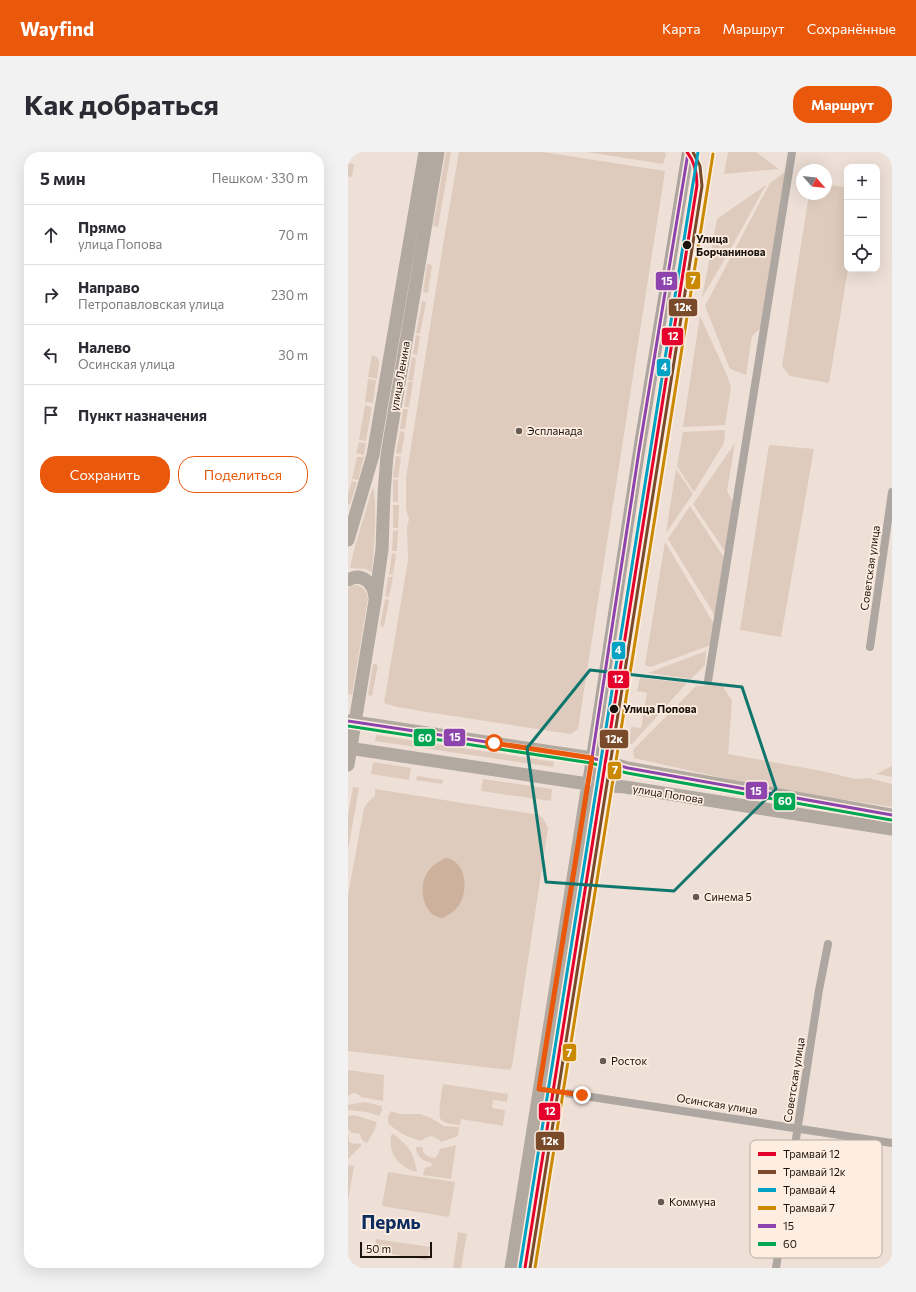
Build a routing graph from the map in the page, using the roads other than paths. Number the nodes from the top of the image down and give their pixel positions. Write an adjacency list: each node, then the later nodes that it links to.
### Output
1 (425, 152): 6 (main road, улица Ленина)
2 (438, 152): 8 (main road, улица Ленина)
3 (687, 152): 13 (main road)
4 (792, 152): 10 (street)
5 (892, 493): 9 (street, Советская улица)
6 (348, 540)
7 (348, 580): 8 (main road, улица Ленина)
8 (375, 601): 11 (main road, улица Ленина)
9 (870, 647)
10 (708, 681)
11 (352, 722): 12 (main road, улица Ленина); 13 (main road, улица Попова)
12 (350, 748): 14 (main road, улица Ленина); 15 (main road, улица Попова)
13 (592, 758): 15 (main road); 16 (main road, улица Попова)
14 (348, 765)
15 (588, 784): 17 (main road, улица Попова); 19 (main road)
16 (892, 815)
17 (892, 830)
18 (828, 944): 20 (street, Советская улица)
19 (539, 1089): 20 (street, Осинская улица); 26 (main road)
20 (798, 1128): 21 (street, Советская улица); 22 (street, Осинская улица)
21 (796, 1140)
22 (879, 1140)
23 (882, 1141): 24 (street, Осинская улица)
24 (892, 1142)
25 (778, 1258): 27 (street, Советская улица)
26 (511, 1268)
27 (776, 1268)

